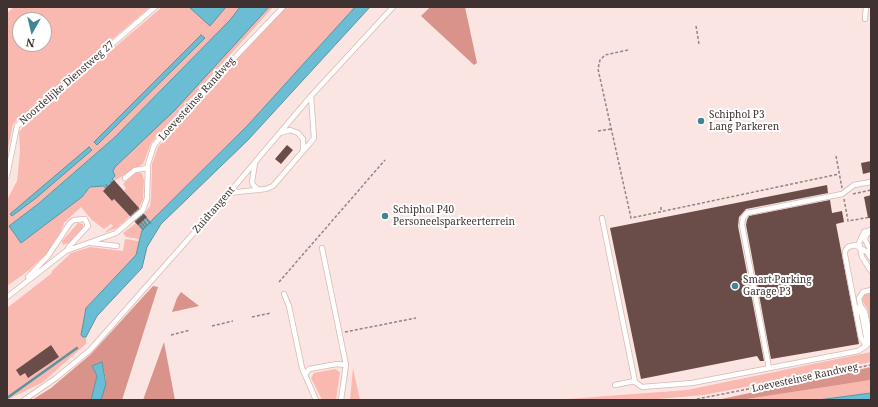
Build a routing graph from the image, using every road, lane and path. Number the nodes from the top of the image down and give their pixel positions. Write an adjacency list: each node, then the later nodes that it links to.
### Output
1 (155, 7): 18 (lane, Noordelijke Dienstweg 27)
2 (283, 7): 16 (lane, Loevesteinse Randweg)
3 (392, 7): 9 (lane, Zuidtangent)
4 (866, 7): 5 (lane)
5 (865, 19)
6 (696, 26): 7 (path)
7 (699, 44)
8 (628, 50): 10 (path)
9 (311, 96): 12 (lane, Zuidtangent); 13 (lane)
10 (611, 129): 11 (path); 26 (path)
11 (598, 132)
12 (280, 133): 13 (lane); 15 (lane, Zuidtangent)
13 (302, 152): 21 (lane)
14 (385, 160): 37 (path)
15 (255, 162): 21 (lane); 23 (lane, Zuidtangent)
16 (148, 168): 19 (lane); 29 (lane, Loevesteinse Randweg)
17 (839, 174): 26 (path)
18 (7, 176)
19 (125, 178)
20 (871, 182): 55 (lane)
21 (259, 190): 23 (lane)
22 (871, 190): 24 (path)
23 (228, 194): 59 (lane, Zuidtangent)
24 (850, 194)
25 (660, 207): 26 (path)
26 (661, 212)
27 (602, 218): 57 (lane)
28 (871, 230): 31 (lane); 34 (lane)
29 (74, 246): 30 (lane); 33 (lane, Loevesteinse Randweg)
30 (117, 246)
31 (860, 246): 35 (lane); 36 (lane); 44 (lane)
32 (322, 248): 50 (lane)
33 (66, 251): 39 (lane, Loevesteinse Randweg); 39 (lane)
34 (871, 251)
35 (871, 258)
36 (871, 271)
37 (279, 282)
38 (871, 290): 42 (lane)
39 (14, 292): 41 (lane, Loevesteinse Randweg)
40 (284, 294): 56 (lane)
41 (7, 297)
42 (860, 306): 44 (lane); 52 (lane)
43 (271, 313): 45 (path)
44 (857, 315): 52 (lane)
45 (252, 317)
46 (416, 318): 50 (path)
47 (233, 321): 48 (path)
48 (212, 326)
49 (190, 330): 51 (path)
50 (339, 334): 53 (lane)
51 (171, 335)
52 (866, 346): 55 (lane)
53 (346, 365): 56 (lane); 61 (lane)
54 (871, 365): 62 (path, Loevesteinse Randweg)
55 (769, 368): 57 (lane)
56 (305, 375): 60 (lane)
57 (635, 381): 58 (lane)
58 (615, 385)
59 (24, 400)
60 (316, 400)
61 (341, 400)
62 (692, 400)

